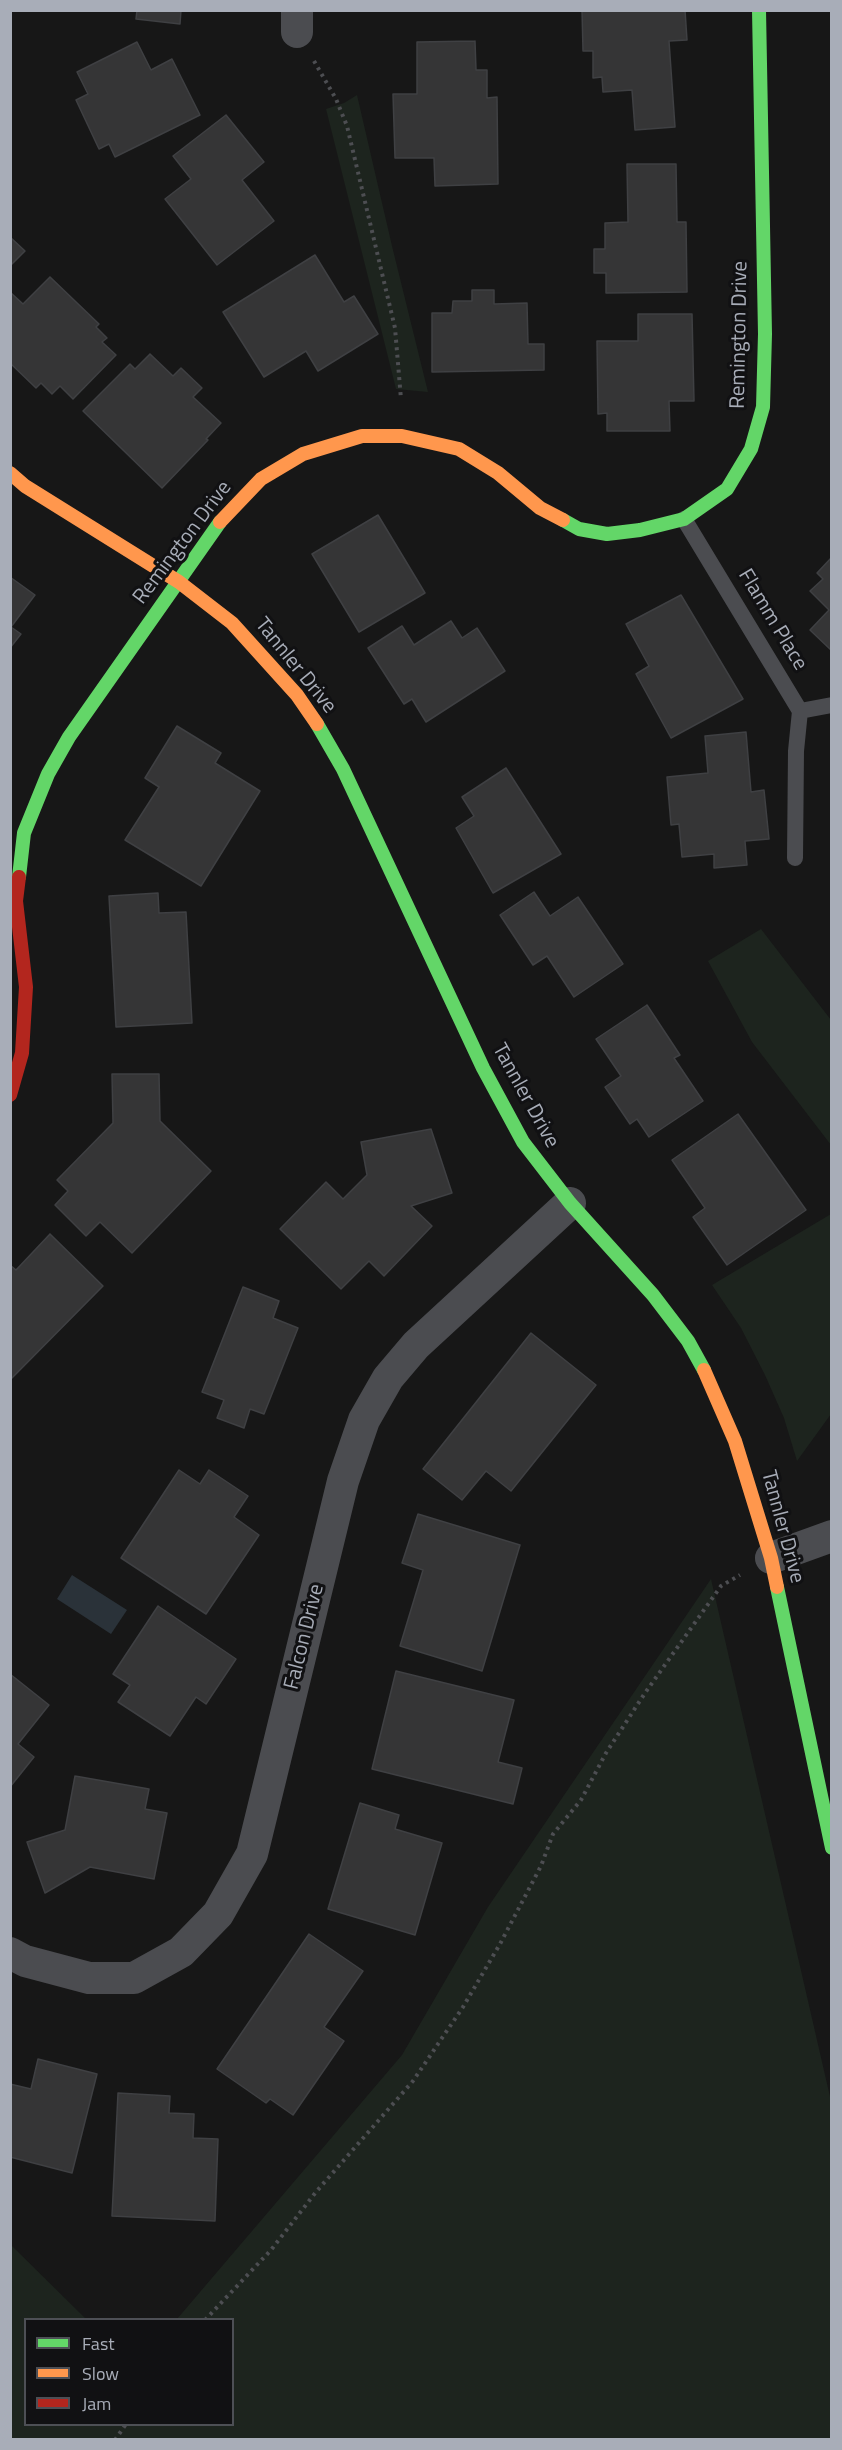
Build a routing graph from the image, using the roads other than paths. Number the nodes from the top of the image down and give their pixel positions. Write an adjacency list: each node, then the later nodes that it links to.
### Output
1 (759, 10): 3 (street, Remington Drive)
2 (10, 473): 4 (street, Tannler Drive)
3 (684, 519): 4 (street, Remington Drive); 6 (lane, Flamm Place)
4 (179, 582): 8 (street, Remington Drive); 9 (street, Tannler Drive)
5 (831, 705): 6 (lane)
6 (800, 711): 7 (lane)
7 (795, 858)
8 (10, 1095)
9 (570, 1203): 11 (street, Tannler Drive); 13 (street, Falcon Drive)
10 (831, 1536): 11 (street)
11 (771, 1558): 12 (street, Tannler Drive)
12 (831, 1848)
13 (10, 1953)

